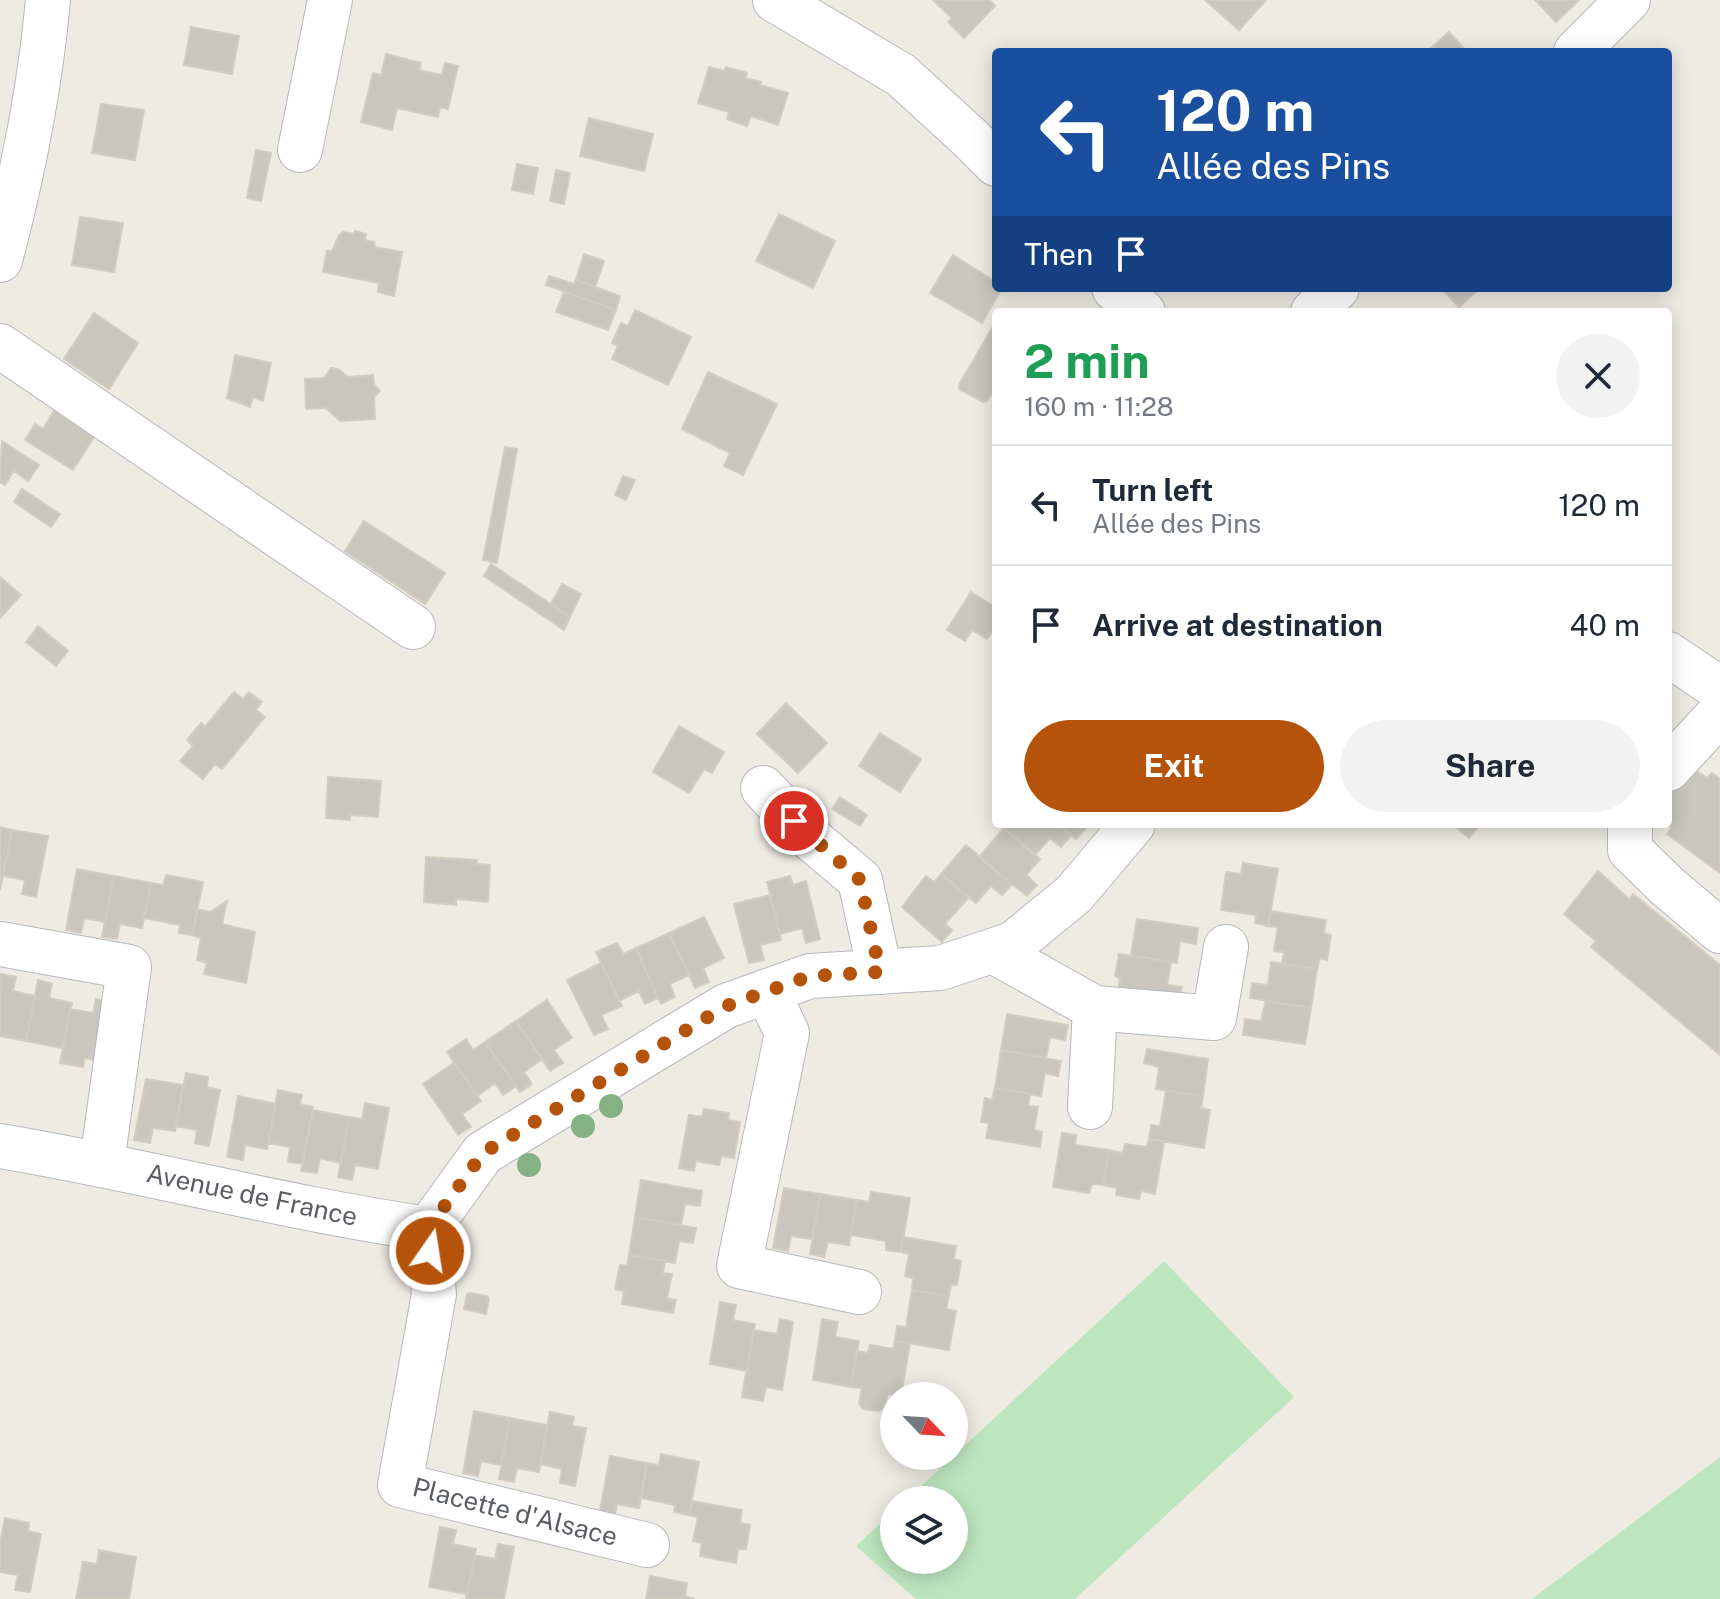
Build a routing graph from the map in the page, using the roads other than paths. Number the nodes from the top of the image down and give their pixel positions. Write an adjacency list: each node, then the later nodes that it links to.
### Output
1 (48, 0): 8 (street)
2 (330, 0): 6 (street)
3 (775, 0): 7 (street)
4 (1628, 0): 5 (street)
5 (1580, 48)
6 (300, 150)
7 (992, 160)
8 (0, 260)
9 (1119, 292): 11 (street)
10 (1333, 292): 12 (street)
11 (1138, 308)
12 (1317, 308)
13 (0, 346): 14 (street)
14 (413, 627)
15 (1672, 657): 16 (street)
16 (1720, 689)
17 (1720, 713): 18 (street)
18 (1672, 765)
19 (763, 788): 26 (street)
20 (1130, 828): 25 (street)
21 (1630, 828): 22 (street)
22 (1720, 931)
23 (0, 944): 31 (street)
24 (1226, 947): 28 (street)
25 (993, 951): 26 (street); 28 (street)
26 (880, 972): 27 (street)
27 (767, 991): 32 (street); 33 (street)
28 (1095, 1008): 29 (street)
29 (1090, 1107)
30 (0, 1146): 31 (street, Avenue de France)
31 (102, 1163): 32 (street, Avenue de France)
32 (428, 1229): 34 (street, Placette d'Alsace)
33 (859, 1292)
34 (647, 1545)

